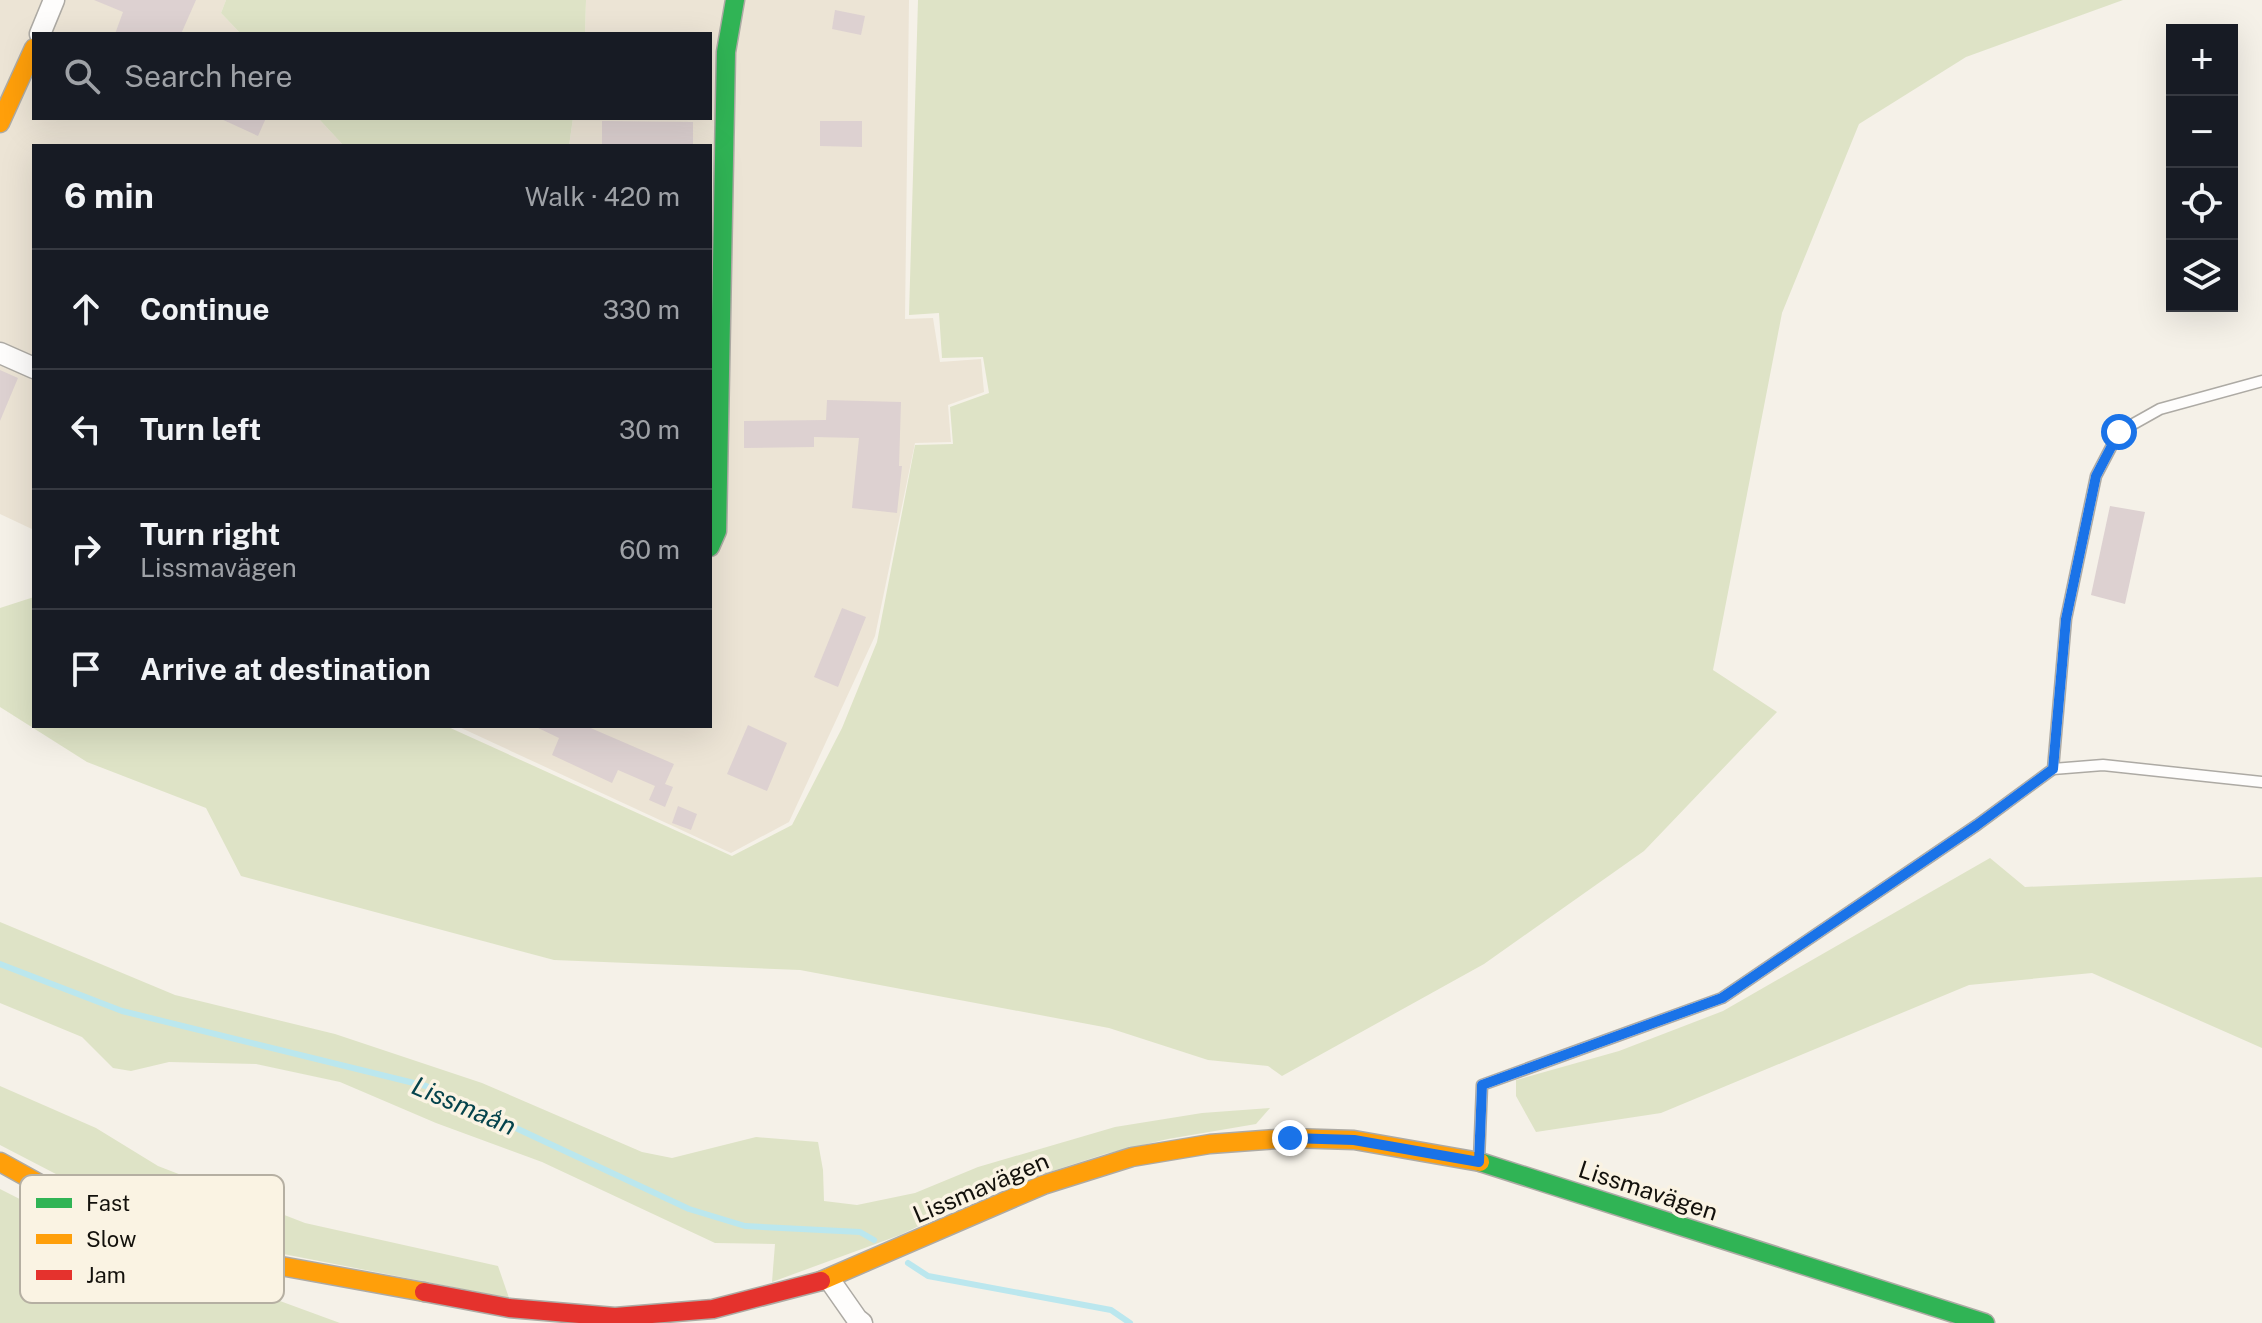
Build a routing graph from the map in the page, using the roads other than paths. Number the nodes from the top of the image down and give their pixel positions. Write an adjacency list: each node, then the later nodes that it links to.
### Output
1 (54, 0): 3 (street)
2 (735, 0): 9 (street)
3 (41, 32)
4 (32, 52): 5 (street)
5 (0, 123)
6 (0, 353): 7 (street)
7 (32, 367)
8 (2262, 381): 10 (lane)
9 (712, 542)
10 (2053, 769): 11 (lane); 13 (lane)
11 (2262, 782)
12 (0, 1162): 14 (street, Lissmavägen)
13 (1479, 1162): 16 (street, Lissmavägen); 18 (street, Lissmavägen)
14 (24, 1175)
15 (284, 1267): 16 (street, Lissmavägen)
16 (829, 1279): 17 (street)
17 (862, 1323)
18 (1985, 1323)

